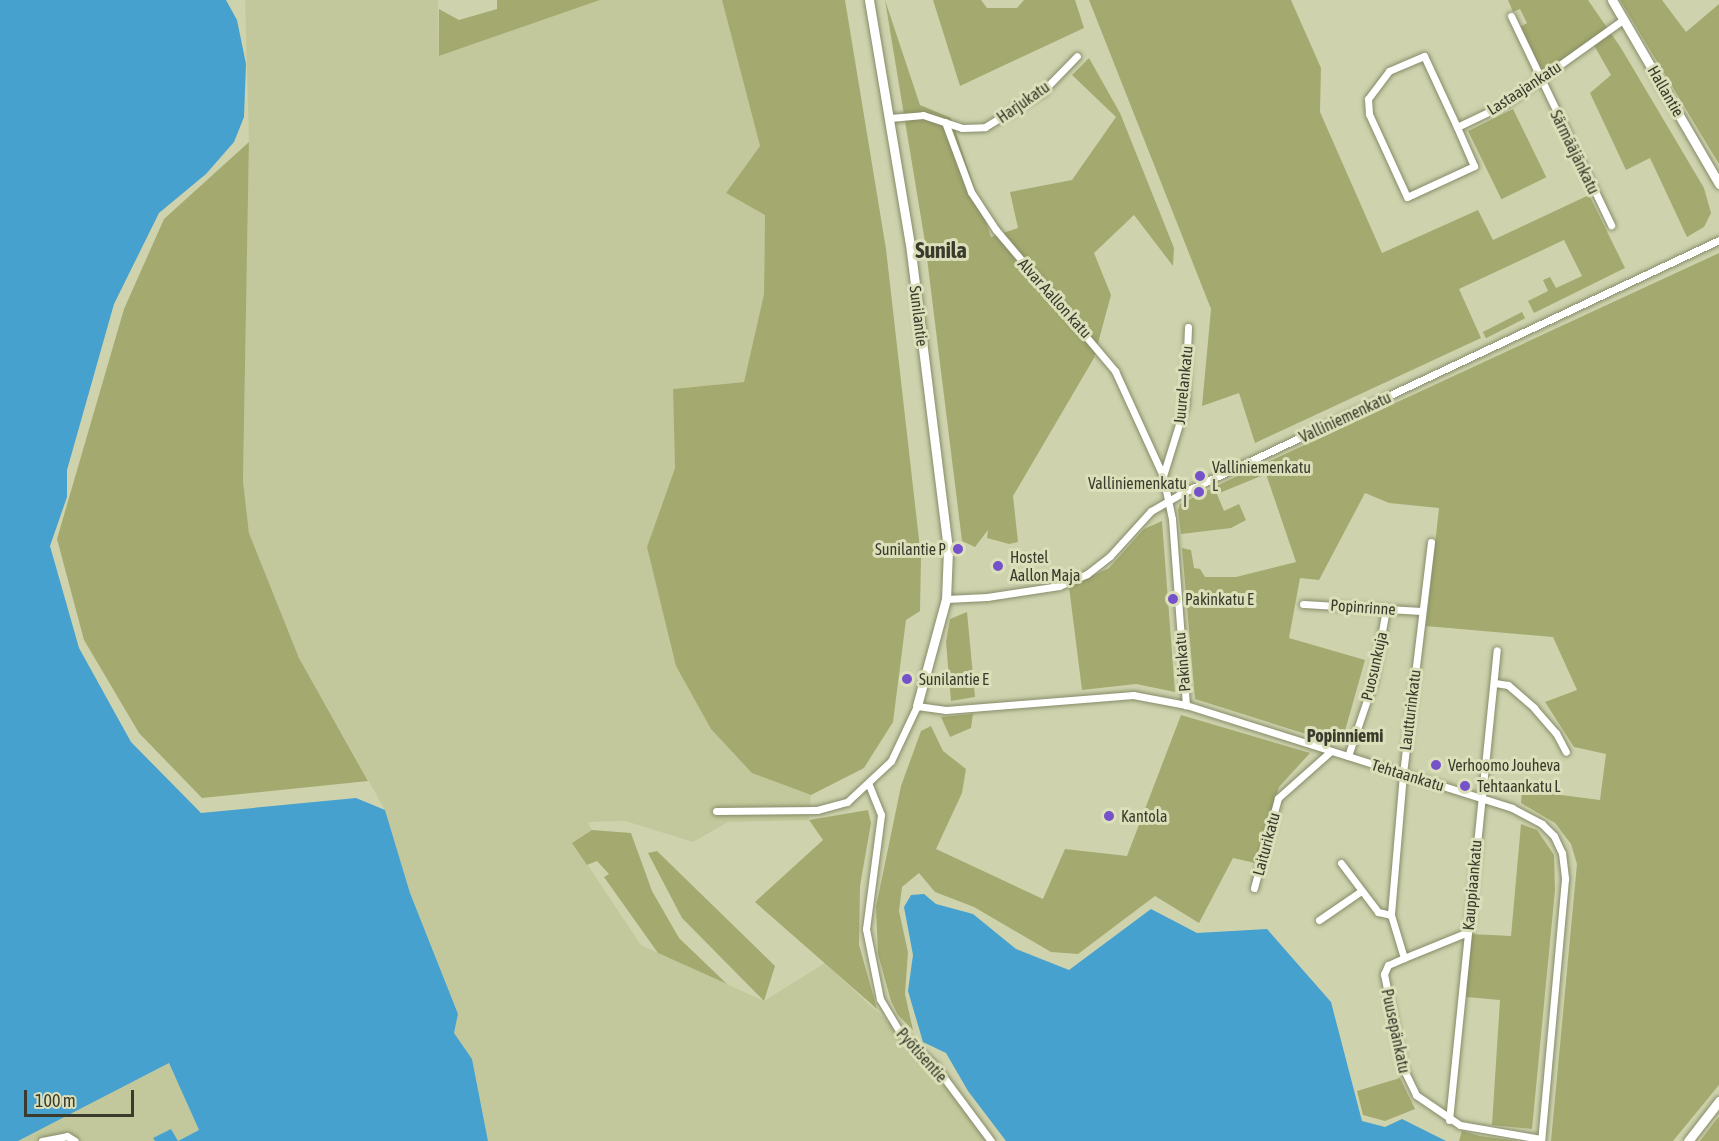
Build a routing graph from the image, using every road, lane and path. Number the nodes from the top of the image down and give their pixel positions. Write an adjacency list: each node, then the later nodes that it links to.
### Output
1 (870, 0): 7 (street, Sunilantie)
2 (1611, 0): 4 (street, Hallantie)
3 (1511, 16): 6 (street, Särmääjänkatu)
4 (1624, 19): 6 (street, Lastaajankatu); 10 (street, Hallantie)
5 (1077, 56): 8 (street, Harjukatu)
6 (1539, 80): 9 (street, Lastaajankatu); 11 (street, Särmääjänkatu)
7 (890, 118): 8 (street, Harjukatu); 17 (street, Sunilantie)
8 (945, 122): 14 (street, Alvar Aallon katu)
9 (1457, 127): 9 (street)
10 (1719, 184)
11 (1611, 225)
12 (1719, 240): 15 (street, Valliniemenkatu)
13 (1188, 327): 14 (street, Juurelankatu)
14 (1163, 476): 15 (street, Pakinkatu)
15 (1169, 500): 17 (street, Valliniemenkatu); 23 (street, Pakinkatu)
16 (1431, 542): 20 (street, Lautturinkatu)
17 (946, 599): 24 (street, Sunilantie)
18 (1303, 604): 19 (street, Popinrinne)
19 (1386, 609): 20 (street, Popinrinne); 27 (street, Puosunkuja)
20 (1422, 611): 28 (street, Lautturinkatu)
21 (1497, 650): 22 (street, Kauppiaankatu)
22 (1495, 683): 26 (street); 30 (street, Kauppiaankatu)
23 (1186, 705): 24 (street, Tehtaankatu); 25 (street, Tehtaankatu)
24 (917, 706): 29 (street)
25 (1331, 751): 27 (street, Tehtaankatu); 33 (street, Laiturikatu)
26 (1566, 752)
27 (1348, 756): 28 (street, Tehtaankatu)
28 (1403, 774): 30 (street, Tehtaankatu); 35 (street, Lautturinkatu)
29 (868, 785): 31 (street); 44 (street, Pyötisentie)
30 (1480, 797): 37 (street, Kauppiaankatu); 41 (street, Tehtaankatu)
31 (716, 810)
32 (1341, 863): 34 (street)
33 (1254, 888)
34 (1361, 891): 35 (street); 36 (street)
35 (1391, 915): 38 (street)
36 (1319, 920)
37 (1468, 932): 38 (street, Puusepänkatu); 40 (street, Kauppiaankatu)
38 (1404, 958): 40 (street, Puusepänkatu)
39 (1719, 1101): 45 (street)
40 (1449, 1120): 41 (street, Puusepänkatu)
41 (1541, 1140)
42 (42, 1141): 43 (street)
43 (75, 1141)
44 (991, 1141)
45 (1688, 1141)

